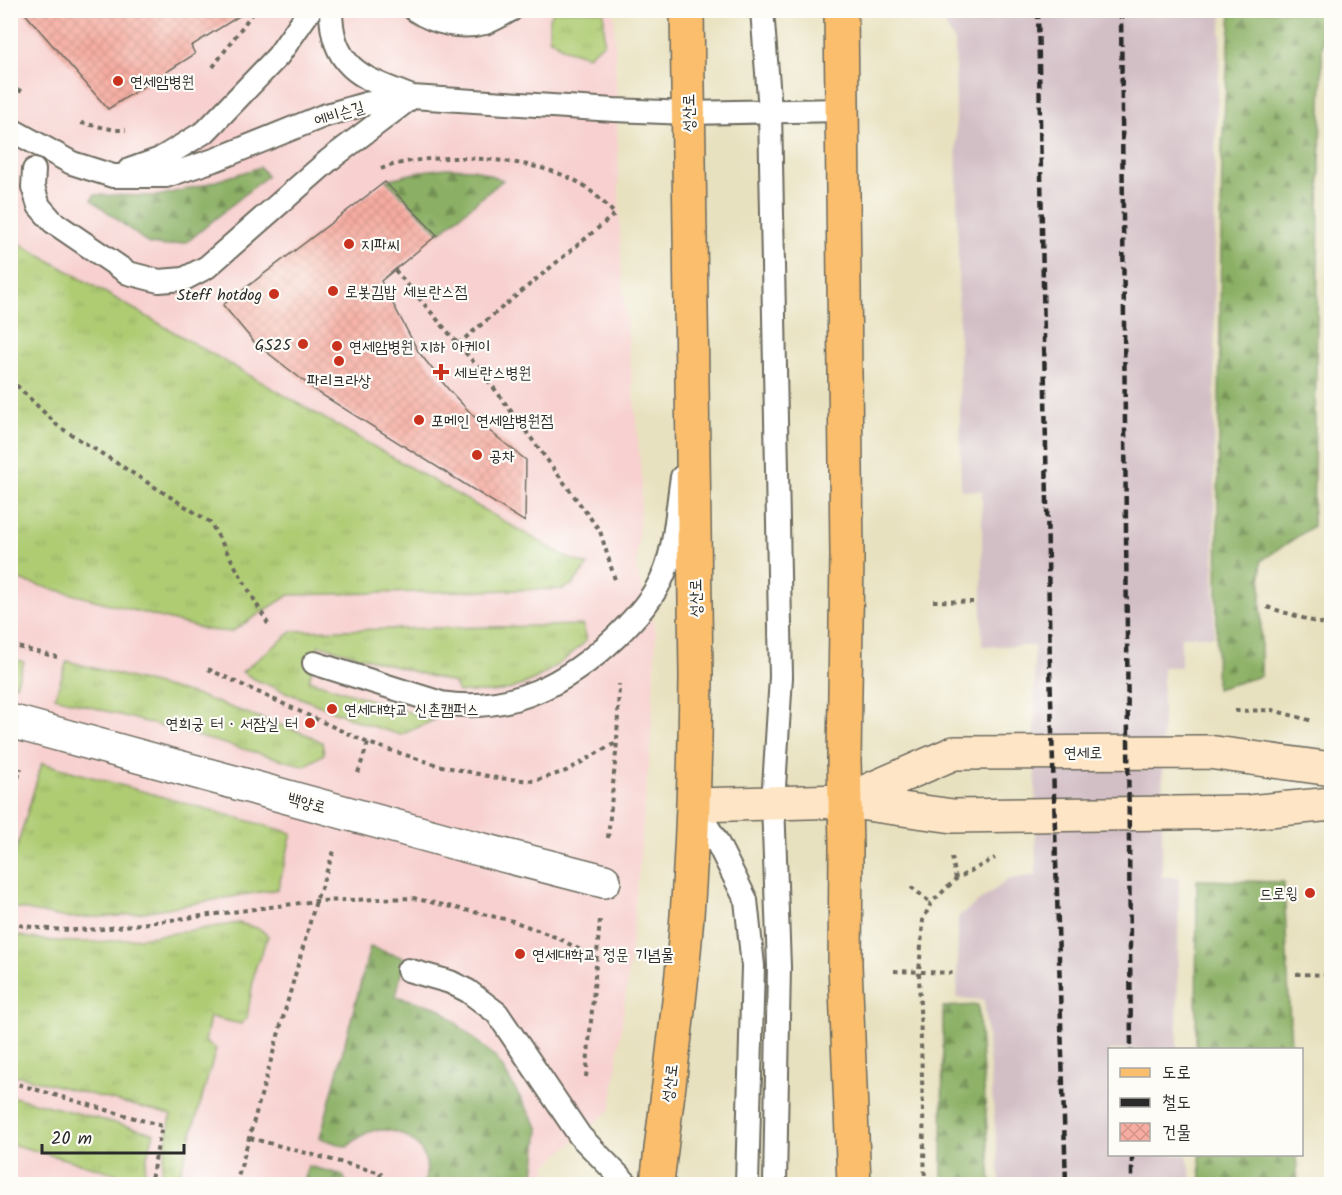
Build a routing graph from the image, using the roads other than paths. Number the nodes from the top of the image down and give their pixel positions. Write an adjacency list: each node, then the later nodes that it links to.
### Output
1 (310, 10): 14 (lane)
2 (331, 10): 8 (lane)
3 (415, 10): 4 (lane)
4 (512, 10)
5 (687, 10): 11 (main road, 성산로)
6 (762, 10): 9 (lane)
7 (841, 10): 10 (main road)
8 (412, 97): 11 (lane, 에비슨길); 13 (lane); 14 (lane, 에비슨길)
9 (770, 110): 10 (lane, 에비슨길); 11 (lane, 에비슨길); 20 (lane)
10 (841, 110): 19 (main road)
11 (688, 112): 15 (main road, 성산로)
12 (10, 129): 14 (lane, 에비슨길)
13 (34, 170)
14 (113, 176)
15 (693, 401): 16 (lane); 22 (main road, 성산로)
16 (314, 663)
17 (10, 721): 23 (street, 백양로)
18 (1332, 769): 19 (street, 연세로)
19 (844, 801): 20 (street, 연세로); 21 (street, 연세로); 29 (main road)
20 (773, 803): 22 (street, 연세로); 28 (lane)
21 (1332, 804)
22 (694, 806): 26 (main road, 성산로); 27 (lane)
23 (604, 881)
24 (408, 970): 25 (lane)
25 (627, 1185)
26 (657, 1185)
27 (747, 1185)
28 (775, 1185)
29 (854, 1185)

